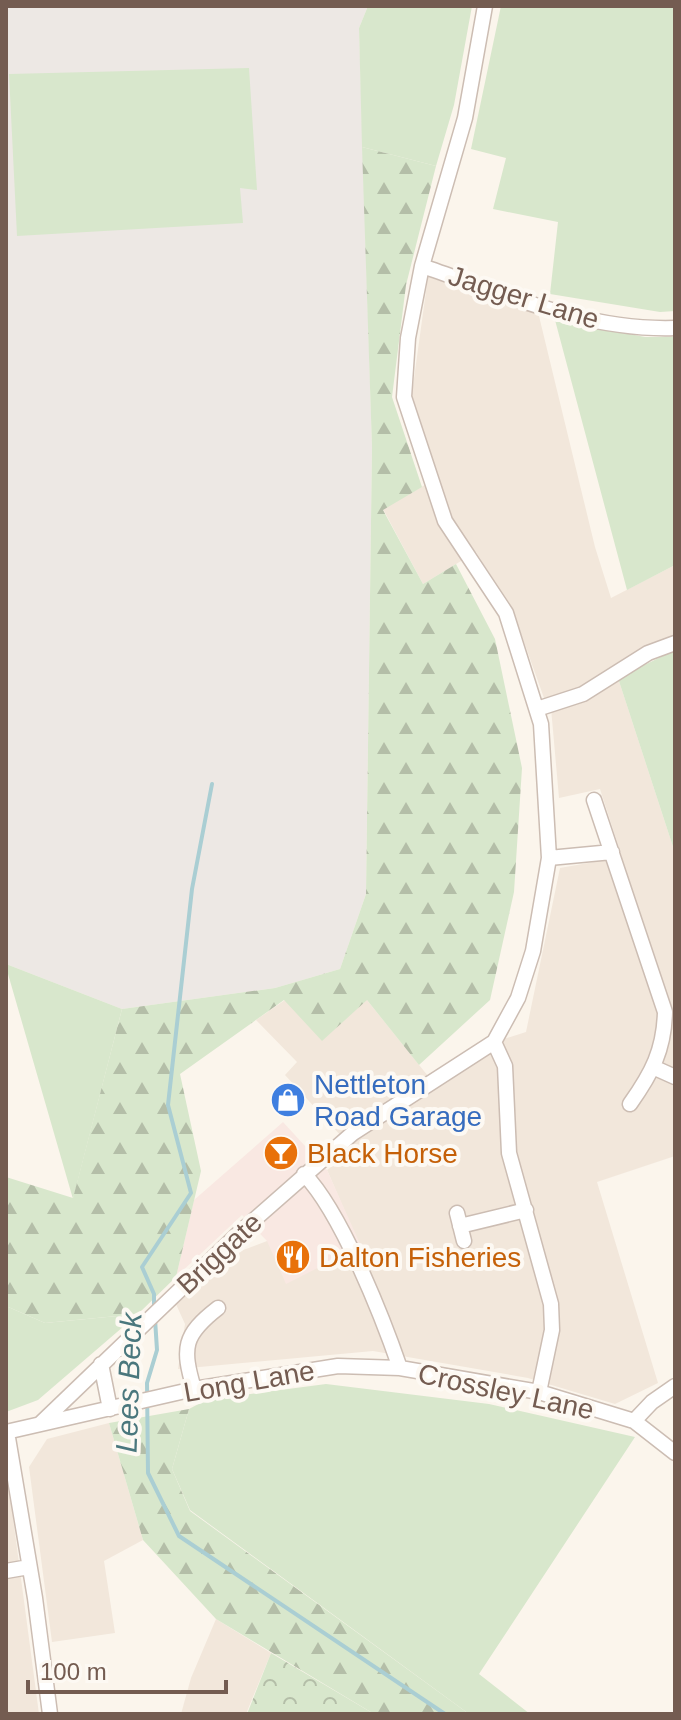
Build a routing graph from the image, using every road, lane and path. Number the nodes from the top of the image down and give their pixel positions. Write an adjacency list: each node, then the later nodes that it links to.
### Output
1 (485, 6): 2 (street)
2 (422, 266): 3 (street, Jagger Lane); 5 (street)
3 (675, 328)
4 (675, 643): 5 (street)
5 (537, 709): 8 (street)
6 (594, 800): 7 (street)
7 (612, 852): 8 (street); 10 (street)
8 (549, 858): 9 (street)
9 (494, 1042): 13 (street, Briggate); 14 (street)
10 (655, 1068): 11 (street); 12 (street)
11 (675, 1077)
12 (630, 1104)
13 (304, 1174): 17 (street, Briggate); 18 (street, Crossley Lane)
14 (526, 1210): 15 (street); 21 (street)
15 (460, 1226)
16 (218, 1308): 20 (street)
17 (101, 1364): 22 (street); 24 (street, Briggate)
18 (400, 1368): 20 (street, Long Lane); 21 (street, Crossley Lane)
19 (675, 1386): 23 (street)
20 (194, 1389): 22 (street, Long Lane)
21 (539, 1392): 23 (street, Crossley Lane)
22 (110, 1409): 24 (street, Long Lane)
23 (634, 1421): 26 (street, Crossley Lane)
24 (41, 1423): 25 (street, Long Lane)
25 (6, 1432): 27 (street)
26 (675, 1453)
27 (29, 1567): 28 (street); 29 (street)
28 (6, 1571)
29 (50, 1714)

